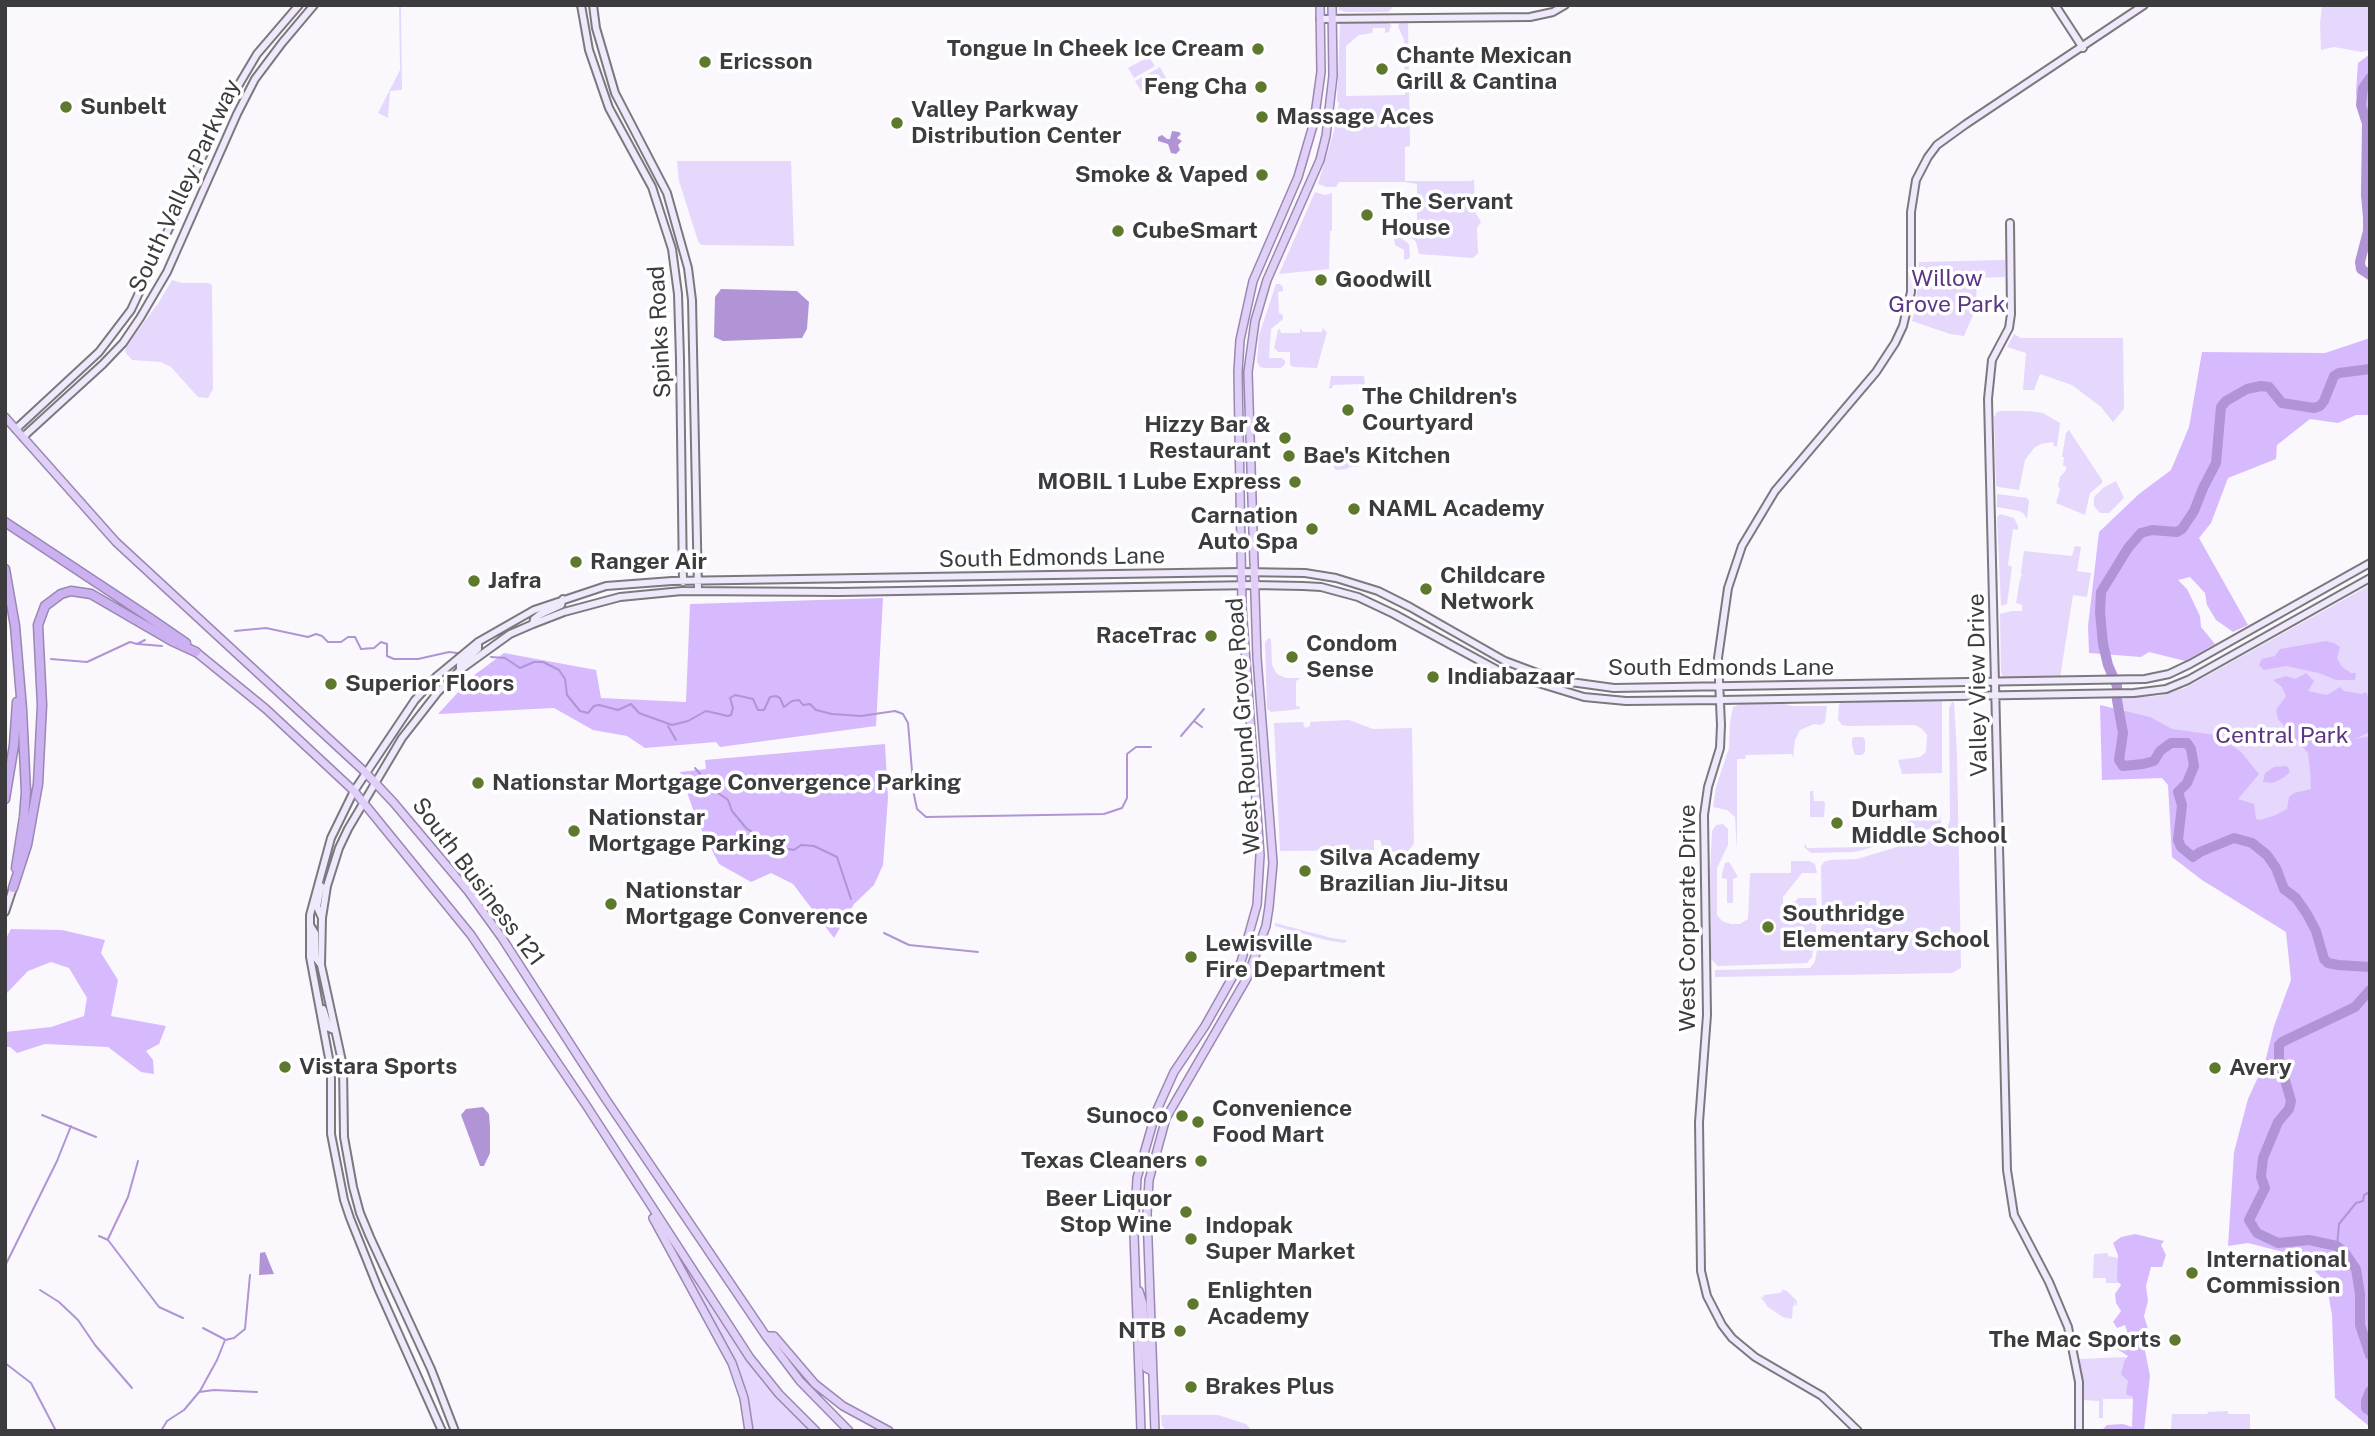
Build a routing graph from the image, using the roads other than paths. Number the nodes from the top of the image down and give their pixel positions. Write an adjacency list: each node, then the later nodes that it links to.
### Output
1 (299, 5): 12 (main road, South Valley Parkway)
2 (314, 5): 13 (main road, South Valley Parkway)
3 (581, 5): 16 (main road, Spinks Road)
4 (593, 5): 15 (main road, Spinks Road)
5 (1320, 5): 10 (main road, West Round Grove Road)
6 (1332, 5): 11 (main road, West Round Grove Road)
7 (1564, 5): 11 (main road)
8 (2055, 5): 14 (main road)
9 (2144, 5): 14 (main road, West Corporate Drive)
10 (1320, 19): 11 (main road); 28 (main road, West Round Grove Road)
11 (1332, 19): 29 (main road, West Round Grove Road)
12 (272, 36): 13 (main road); 20 (main road, South Valley Parkway)
13 (282, 43): 21 (main road, South Valley Parkway)
14 (2083, 48): 51 (main road, West Corporate Drive)
15 (643, 144): 16 (main road); 18 (main road, Spinks Road)
16 (631, 150): 19 (main road, Spinks Road)
17 (2010, 223): 49 (main road, Valley View Drive)
18 (682, 246): 19 (main road); 33 (main road, Spinks Road)
19 (672, 249): 32 (main road, Spinks Road)
20 (153, 265): 21 (main road); 23 (main road, South Valley Parkway)
21 (167, 272): 24 (main road, South Valley Parkway)
22 (5, 416): 23 (main road, South Business 121)
23 (16, 429): 24 (main road, South Business 121)
24 (23, 438): 55 (main road, South Business 121)
25 (5, 522): 46 (highway)
26 (2370, 563): 49 (main road, South Edmonds Lane)
27 (5, 569): 48 (highway)
28 (1241, 572): 29 (main road, South Edmonds Lane); 31 (main road, South Edmonds Lane); 34 (main road, West Round Grove Road)
29 (1253, 572): 35 (main road, West Round Grove Road); 36 (main road, South Edmonds Lane)
30 (2370, 578): 52 (main road, South Edmonds Lane)
31 (899, 579): 33 (main road, South Edmonds Lane); 39 (main road)
32 (683, 581): 33 (main road, South Edmonds Lane); 38 (main road, Spinks Road); 41 (main road, South Edmonds Lane)
33 (698, 581): 37 (main road, Spinks Road)
34 (1241, 585): 35 (main road, South Edmonds Lane); 39 (main road, South Edmonds Lane); 69 (main road, West Round Grove Road)
35 (1254, 585): 40 (main road, South Edmonds Lane); 71 (main road, West Round Grove Road)
36 (1362, 586): 40 (main road); 43 (main road, South Edmonds Lane)
37 (698, 590): 38 (main road, South Edmonds Lane); 39 (main road, South Edmonds Lane)
38 (682, 591): 42 (main road, South Edmonds Lane)
39 (896, 591)
40 (1359, 597): 45 (main road, South Edmonds Lane)
41 (563, 599): 42 (main road); 44 (main road, South Edmonds Lane)
42 (533, 624): 47 (main road, South Edmonds Lane)
43 (1452, 632): 45 (main road); 51 (main road, South Edmonds Lane)
44 (478, 642): 47 (main road); 55 (main road, South Edmonds Lane)
45 (1445, 642): 54 (main road, South Edmonds Lane)
46 (196, 652): 57 (main road, South Business 121); 61 (highway)
47 (460, 670): 56 (main road, South Edmonds Lane)
48 (18, 673): 58 (highway); 61 (highway)
49 (1996, 682): 50 (main road, South Edmonds Lane); 52 (main road, Valley View Drive)
50 (1832, 686): 51 (main road, South Edmonds Lane); 53 (main road)
51 (1720, 688): 54 (main road, West Corporate Drive)
52 (1997, 695): 53 (main road, South Edmonds Lane); 87 (main road, Valley View Drive)
53 (1832, 698): 54 (main road, South Edmonds Lane)
54 (1721, 700): 86 (main road, West Corporate Drive)
55 (365, 772): 56 (main road, South Business 121); 57 (main road, South Edmonds Lane)
56 (376, 783): 59 (main road, South Edmonds Lane); 70 (main road, South Business 121)
57 (354, 791): 59 (main road, South Business 121); 60 (main road, South Edmonds Lane)
58 (5, 799)
59 (363, 805): 63 (main road, South Edmonds Lane); 68 (main road, South Business 121)
60 (325, 858): 63 (main road); 64 (main road)
61 (13, 888): 62 (main road)
62 (5, 912)
63 (322, 918): 65 (main road)
64 (309, 923): 65 (main road); 66 (main road)
65 (321, 965): 67 (main road)
66 (318, 1000): 67 (main road); 74 (main road)
67 (334, 1031): 75 (main road)
68 (628, 1171): 78 (main road); 79 (main road, South Business 121)
69 (1136, 1283): 71 (main road); 73 (main road, West Round Grove Road)
70 (766, 1335): 80 (main road, South Business 121); 81 (main road)
71 (1152, 1371): 72 (main road, West Round Grove Road)
72 (1154, 1402): 84 (main road, West Round Grove Road); 85 (main road)
73 (1140, 1403): 82 (main road); 83 (main road, West Round Grove Road)
74 (436, 1414): 75 (main road); 76 (main road)
75 (450, 1415): 77 (main road)
76 (442, 1431)
77 (455, 1431)
78 (749, 1431)
79 (816, 1431)
80 (849, 1431)
81 (889, 1431)
82 (1134, 1431)
83 (1141, 1431)
84 (1155, 1431)
85 (1163, 1431)
86 (1858, 1431)
87 (2079, 1431)

